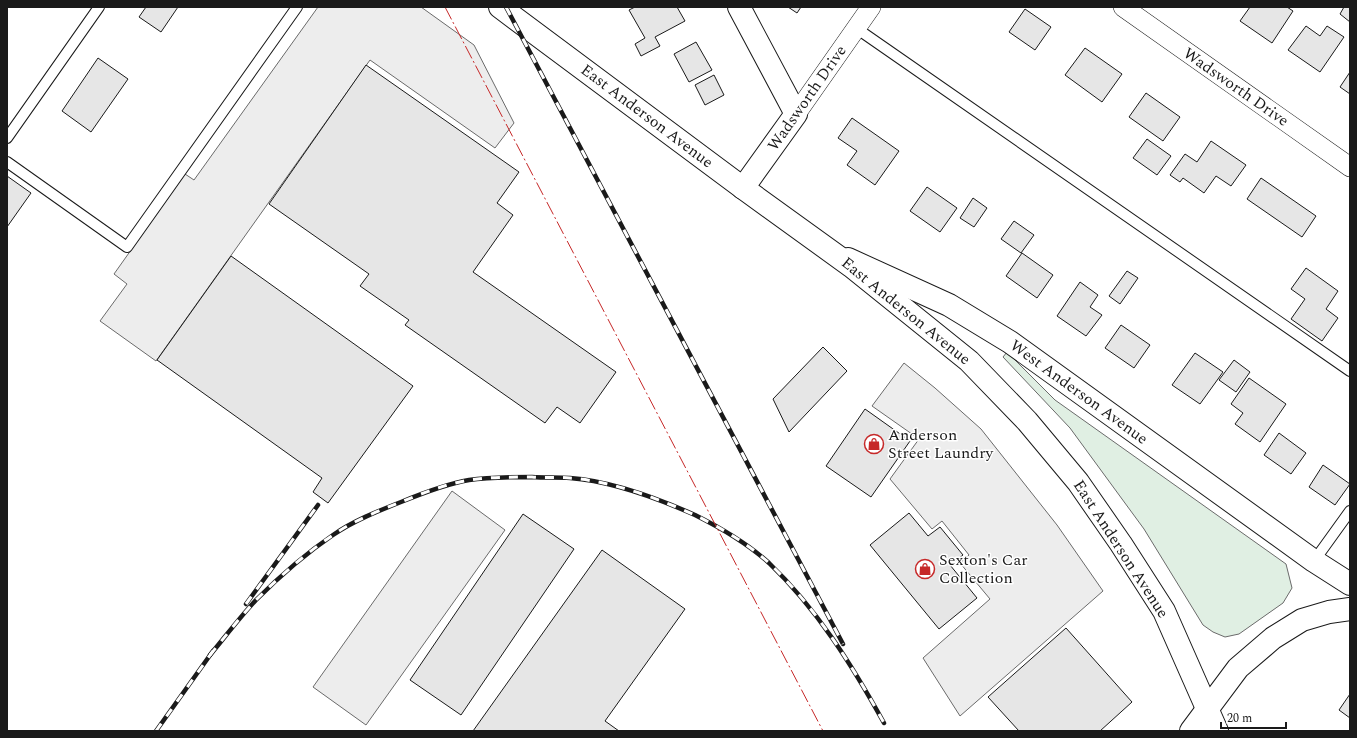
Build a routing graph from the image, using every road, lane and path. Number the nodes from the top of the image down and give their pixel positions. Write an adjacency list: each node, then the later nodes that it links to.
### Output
1 (99, 7): 9 (lane)
2 (297, 7): 10 (lane)
3 (500, 7): 12 (street, East Anderson Avenue)
4 (739, 7): 8 (street)
5 (871, 7): 7 (street, Wadsworth Drive)
6 (1123, 7): 11 (street, Wadsworth Drive)
7 (856, 28): 8 (street, Wadsworth Drive); 14 (lane)
8 (796, 114): 12 (street, Wadsworth Drive)
9 (7, 138)
10 (7, 162)
11 (1350, 167)
12 (743, 188): 13 (street, East Anderson Avenue)
13 (827, 249): 16 (street, West Anderson Avenue); 19 (street, East Anderson Avenue)
14 (1350, 371)
15 (1350, 511): 16 (lane)
16 (1314, 561): 17 (street, West Anderson Avenue)
17 (1350, 584)
18 (1350, 609): 19 (street)
19 (1208, 710): 20 (street); 21 (street, East Anderson Avenue)
20 (1191, 731)
21 (1217, 731)

